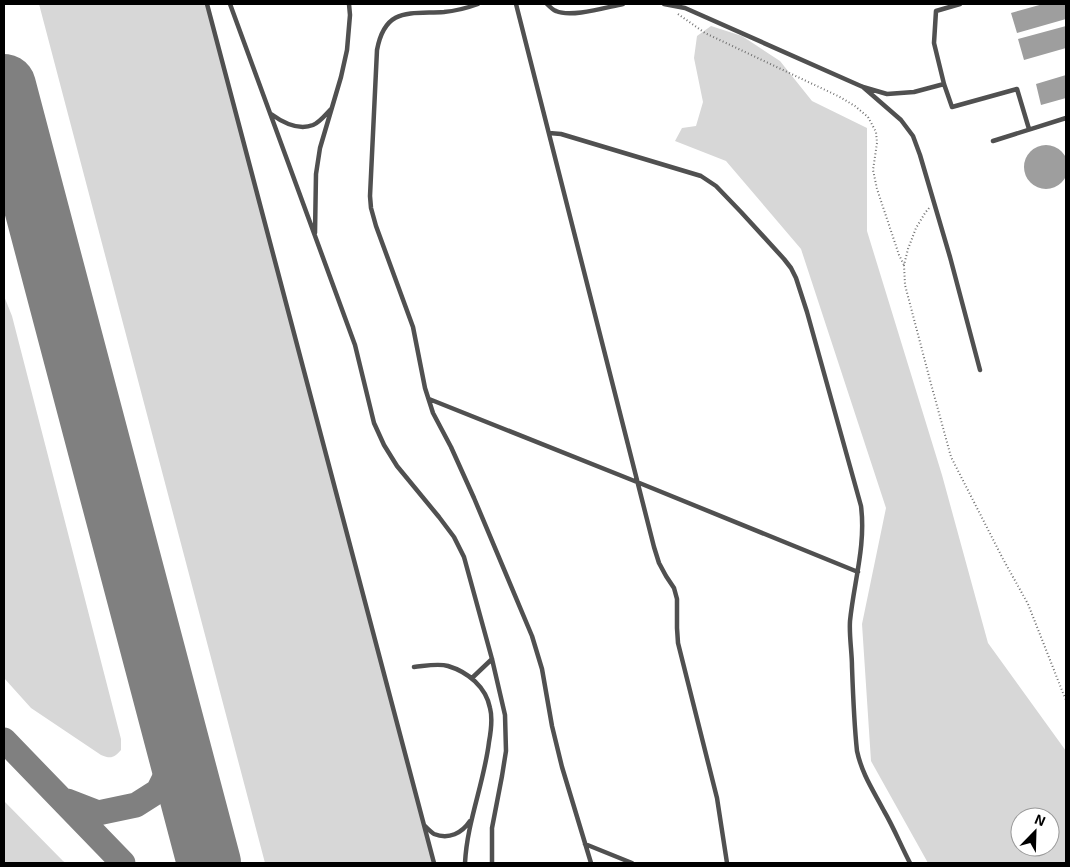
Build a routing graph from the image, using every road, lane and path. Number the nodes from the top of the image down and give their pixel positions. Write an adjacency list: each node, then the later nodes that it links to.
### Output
1 (207, 4): 33 (lane)
2 (230, 4): 16 (lane)
3 (349, 4): 15 (lane)
4 (478, 4): 25 (lane)
5 (516, 4): 19 (lane)
6 (547, 4): 7 (lane)
7 (623, 4)
8 (664, 4): 14 (lane)
9 (934, 4): 11 (lane)
10 (960, 4): 11 (lane)
11 (936, 11): 13 (lane)
12 (676, 13): 23 (path)
13 (944, 84): 14 (lane); 18 (lane)
14 (863, 87): 21 (lane)
15 (332, 108): 16 (lane); 22 (lane)
16 (270, 113): 22 (lane)
17 (1066, 118): 18 (lane)
18 (1029, 130): 20 (lane)
19 (549, 134): 26 (lane); 27 (lane)
20 (993, 141)
21 (934, 202): 23 (path); 24 (lane)
22 (315, 236): 28 (lane)
23 (904, 265): 31 (path)
24 (980, 370)
25 (429, 399): 26 (lane); 34 (lane)
26 (637, 482): 27 (lane); 40 (lane)
27 (858, 572): 41 (lane)
28 (492, 659): 30 (lane); 37 (lane)
29 (414, 667): 30 (lane)
30 (472, 678): 32 (lane)
31 (1066, 700)
32 (472, 819): 33 (lane); 36 (lane)
33 (424, 825): 35 (lane)
34 (585, 844): 38 (lane); 39 (lane)
35 (434, 863)
36 (465, 863)
37 (492, 863)
38 (591, 863)
39 (632, 863)
40 (727, 863)
41 (910, 863)

